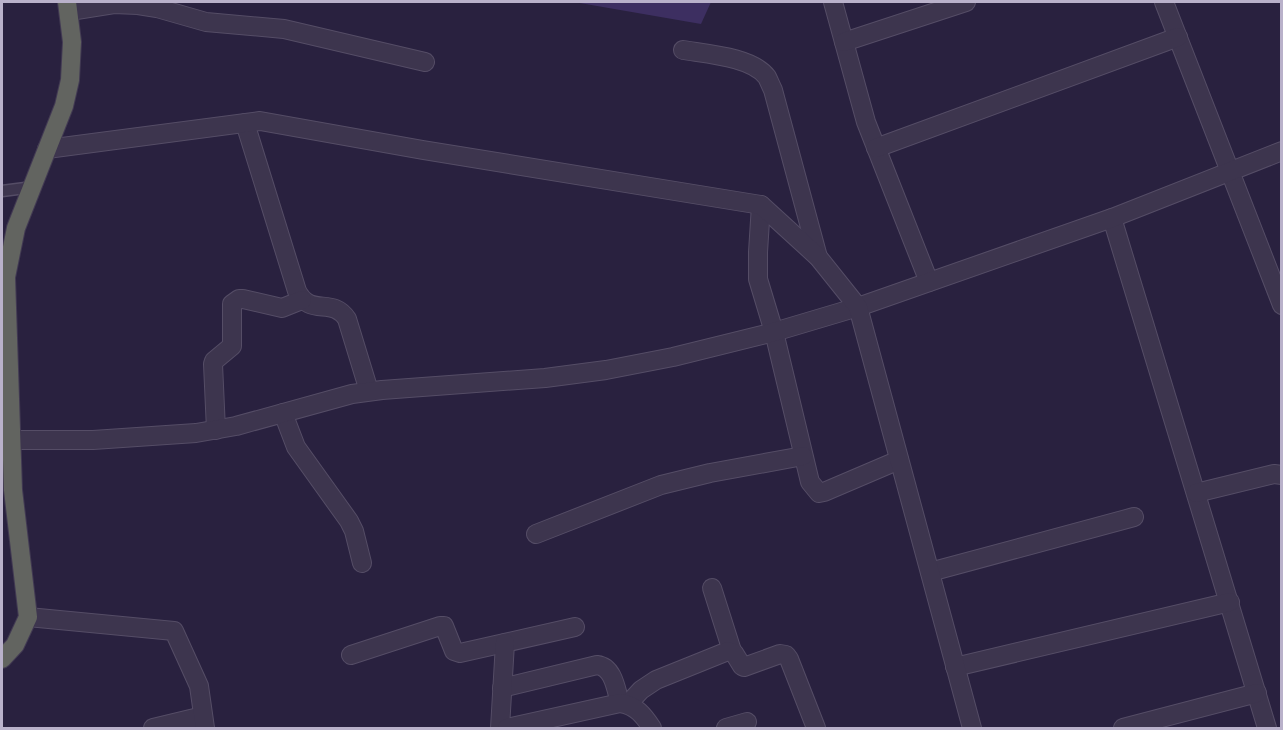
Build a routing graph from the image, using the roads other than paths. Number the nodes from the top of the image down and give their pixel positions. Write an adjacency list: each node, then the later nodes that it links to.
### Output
1 (833, 2): 6 (street)
2 (966, 2): 6 (street)
3 (1164, 2): 5 (street)
4 (69, 6): 8 (street); 11 (highway)
5 (1178, 37): 10 (street); 13 (street)
6 (844, 42): 10 (street)
7 (683, 50): 18 (street)
8 (425, 62)
9 (245, 123): 11 (street); 16 (street); 20 (street)
10 (876, 148): 19 (street)
11 (48, 149): 14 (highway)
12 (1281, 151): 13 (street)
13 (1230, 170): 17 (street); 21 (street)
14 (33, 187): 15 (lane); 23 (highway)
15 (2, 191)
16 (761, 205): 18 (street); 24 (street)
17 (1112, 218): 19 (street); 32 (street)
18 (818, 257): 22 (street)
19 (929, 282): 22 (street)
20 (302, 300): 25 (street); 27 (street)
21 (1281, 305)
22 (858, 307): 24 (street); 30 (street)
23 (4, 315): 28 (highway)
24 (774, 332): 25 (street); 29 (street)
25 (369, 391): 26 (street)
26 (283, 413): 27 (street); 35 (street)
27 (216, 430): 28 (street)
28 (11, 440): 39 (highway)
29 (803, 456): 30 (street); 34 (street)
30 (899, 460): 36 (street)
31 (1281, 475): 32 (street)
32 (1196, 493): 38 (street)
33 (1134, 517): 36 (street)
34 (536, 534)
35 (362, 562)
36 (930, 572): 45 (street)
37 (712, 588): 42 (street)
38 (1230, 602): 45 (street); 47 (street)
39 (28, 617): 44 (highway); 49 (street)
40 (575, 627): 41 (street)
41 (505, 643): 43 (street); 46 (street)
42 (732, 651): 48 (street); 56 (street)
43 (351, 655)
44 (2, 659)
45 (955, 667): 57 (street)
46 (502, 688): 48 (street); 52 (street)
47 (1257, 693): 58 (street); 59 (street)
48 (624, 704): 53 (street); 54 (street)
49 (204, 722): 51 (street)
50 (747, 722): 55 (street)
51 (153, 729)
52 (500, 729)
53 (507, 729)
54 (652, 729)
55 (726, 729)
56 (816, 729)
57 (972, 729)
58 (1123, 729)
59 (1267, 729)

